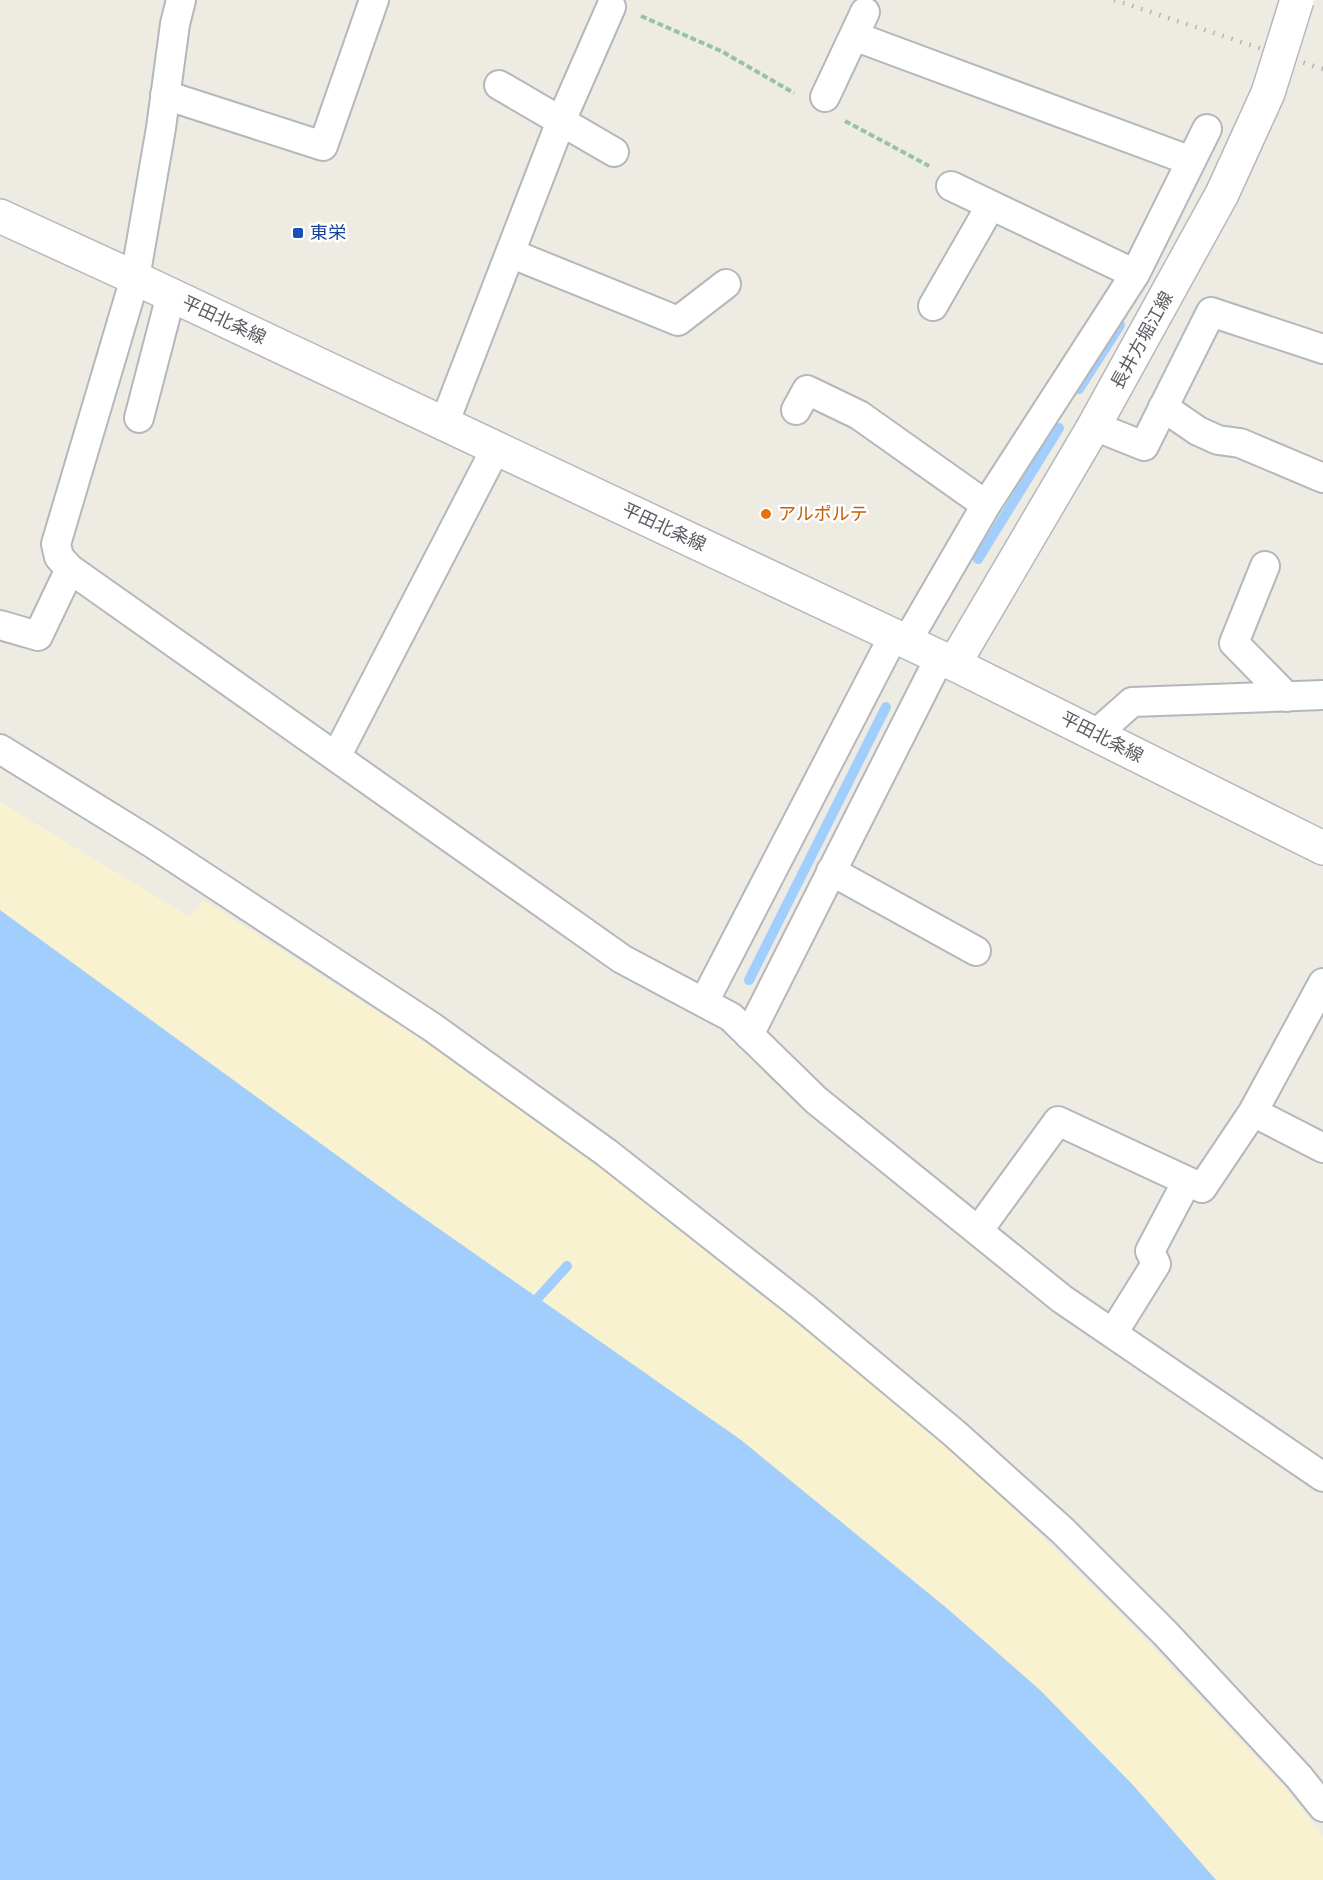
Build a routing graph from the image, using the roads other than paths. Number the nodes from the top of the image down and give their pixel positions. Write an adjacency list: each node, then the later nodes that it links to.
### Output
1 (181, 0): 6 (street)
2 (374, 0): 6 (street)
3 (1298, 0): 26 (main road, 長井方堀江線, bridge)
4 (612, 8): 8 (street)
5 (499, 85): 8 (street)
6 (165, 95): 17 (street)
7 (825, 97): 11 (street)
8 (561, 121): 10 (street); 15 (street)
9 (1207, 129): 11 (street)
10 (614, 152)
11 (1191, 161): 16 (street)
12 (951, 186): 13 (street)
13 (991, 205): 16 (street); 20 (street)
14 (0, 216): 17 (main road, 平田北条線)
15 (510, 253): 18 (street); 25 (street)
16 (1134, 274): 29 (street)
17 (135, 278): 19 (main road, 平田北条線); 31 (street)
18 (726, 284)
19 (171, 295): 24 (street); 25 (main road, 平田北条線)
20 (933, 306)
21 (1323, 349): 22 (street)
22 (1164, 407): 26 (street); 28 (street)
23 (796, 410): 29 (street)
24 (139, 418)
25 (444, 424): 27 (main road, 平田北条線)
26 (1094, 426): 34 (main road, 長井方堀江線)
27 (496, 448): 33 (main road, 平田北条線); 39 (street)
28 (1323, 478)
29 (986, 505): 33 (street)
30 (1265, 566): 36 (street)
31 (70, 569): 32 (street); 39 (street)
32 (0, 625)
33 (900, 638): 34 (main road, 平田北条線); 44 (street)
34 (947, 661): 37 (main road, 平田北条線); 41 (street)
35 (1323, 695): 36 (street)
36 (1287, 697): 37 (street)
37 (1096, 734): 40 (main road, 平田北条線)
38 (0, 749): 52 (street)
39 (336, 757): 44 (street)
40 (1323, 848)
41 (831, 871): 42 (street); 45 (street)
42 (976, 951)
43 (1323, 983): 46 (street)
44 (704, 1002): 45 (street)
45 (749, 1035): 49 (street)
46 (1253, 1112): 47 (street); 48 (street)
47 (1323, 1148)
48 (1187, 1181): 49 (street); 50 (street)
49 (978, 1231): 50 (street)
50 (1113, 1333): 51 (street)
51 (1323, 1477)
52 (1323, 1807)

